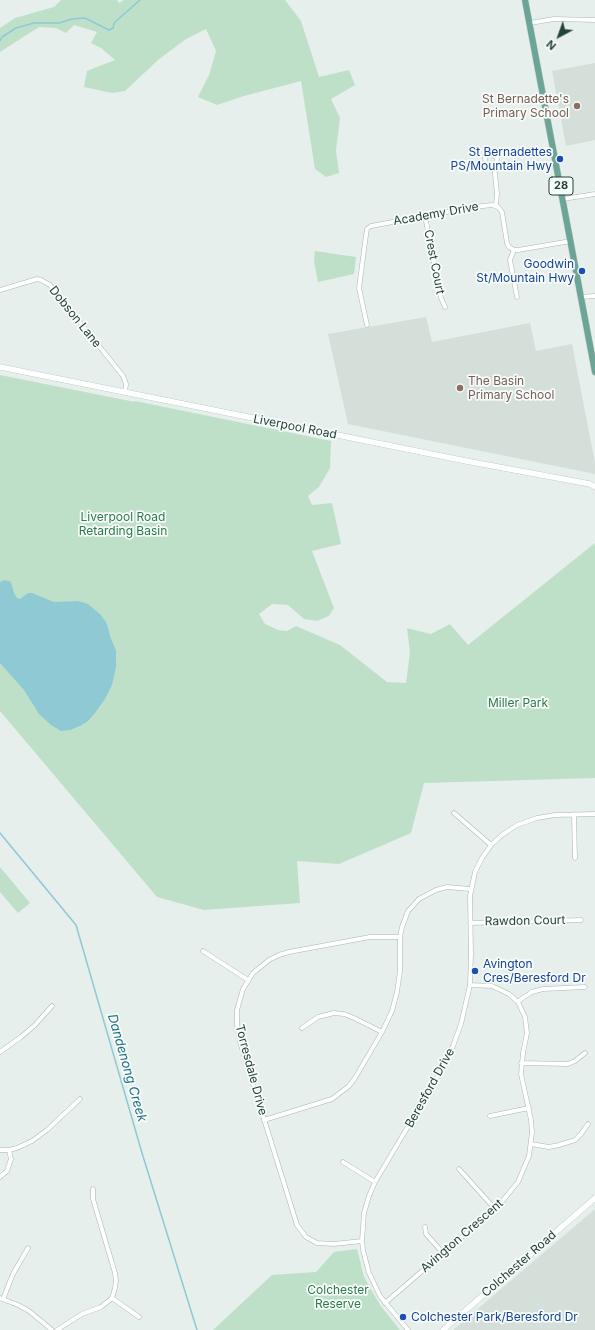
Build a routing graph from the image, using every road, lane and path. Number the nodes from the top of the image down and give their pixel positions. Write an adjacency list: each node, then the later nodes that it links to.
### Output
1 (525, 0): 3 (main road, 28)
2 (595, 20): 3 (street)
3 (530, 23): 6 (main road, 28)
4 (494, 165): 7 (street)
5 (595, 194): 6 (street)
6 (563, 199): 9 (main road, 28)
7 (496, 206): 8 (street, Academy Drive); 10 (street, Academy Drive)
8 (425, 216): 15 (street, Crest Court); 16 (street, Academy Drive)
9 (571, 241): 10 (street); 12 (main road, 28)
10 (514, 250): 14 (street)
11 (0, 290): 19 (street, Dobson Lane)
12 (581, 296): 13 (street); 18 (main road, 28)
13 (595, 296)
14 (517, 297)
15 (445, 307)
16 (367, 325)
17 (0, 367): 19 (main road, Liverpool Road)
18 (595, 372)
19 (124, 392): 20 (main road, Liverpool Road)
20 (593, 485)
21 (454, 813): 24 (street)
22 (574, 814): 23 (street, Beresford Drive); 24 (street, Beresford Drive); 25 (street)
23 (595, 814)
24 (491, 845): 26 (street, Beresford Drive)
25 (575, 858)
26 (470, 889): 28 (street, Beresford Drive); 29 (street)
27 (581, 920): 28 (street, Rawdon Court)
28 (470, 923): 32 (street, Beresford Drive)
29 (400, 937): 31 (street, Torresdale Drive); 37 (street)
30 (203, 951): 31 (street)
31 (248, 980): 44 (street, Torresdale Drive)
32 (470, 985): 34 (street); 52 (street, Beresford Drive)
33 (585, 987): 34 (street)
34 (518, 1002): 40 (street, Avington Crescent)
35 (52, 1006): 38 (street)
36 (302, 1028): 37 (street)
37 (382, 1032): 44 (street)
38 (0, 1052)
39 (585, 1052): 40 (street)
40 (521, 1063): 42 (street, Avington Crescent)
41 (80, 1099): 48 (street)
42 (529, 1108): 43 (street); 46 (street, Avington Crescent)
43 (490, 1116)
44 (264, 1120): 57 (street, Torresdale Drive)
45 (588, 1124): 46 (street)
46 (531, 1144): 55 (street, Avington Crescent)
47 (0, 1150): 48 (street)
48 (10, 1150): 51 (street)
49 (343, 1162): 52 (street)
50 (459, 1169): 55 (street)
51 (0, 1177)
52 (375, 1182): 57 (street, Beresford Drive)
53 (93, 1189): 61 (street)
54 (595, 1198): 67 (main road, Colchester Road)
55 (495, 1209): 59 (street, Avington Crescent)
56 (425, 1227): 59 (street)
57 (362, 1241): 62 (street, Beresford Drive)
58 (28, 1248): 60 (street)
59 (443, 1253): 62 (street, Avington Crescent)
60 (1, 1298): 64 (street)
61 (112, 1298): 63 (street); 65 (street)
62 (385, 1303): 66 (street, Beresford Drive)
63 (139, 1317)
64 (52, 1330)
65 (57, 1330)
66 (408, 1330)
67 (443, 1330)

